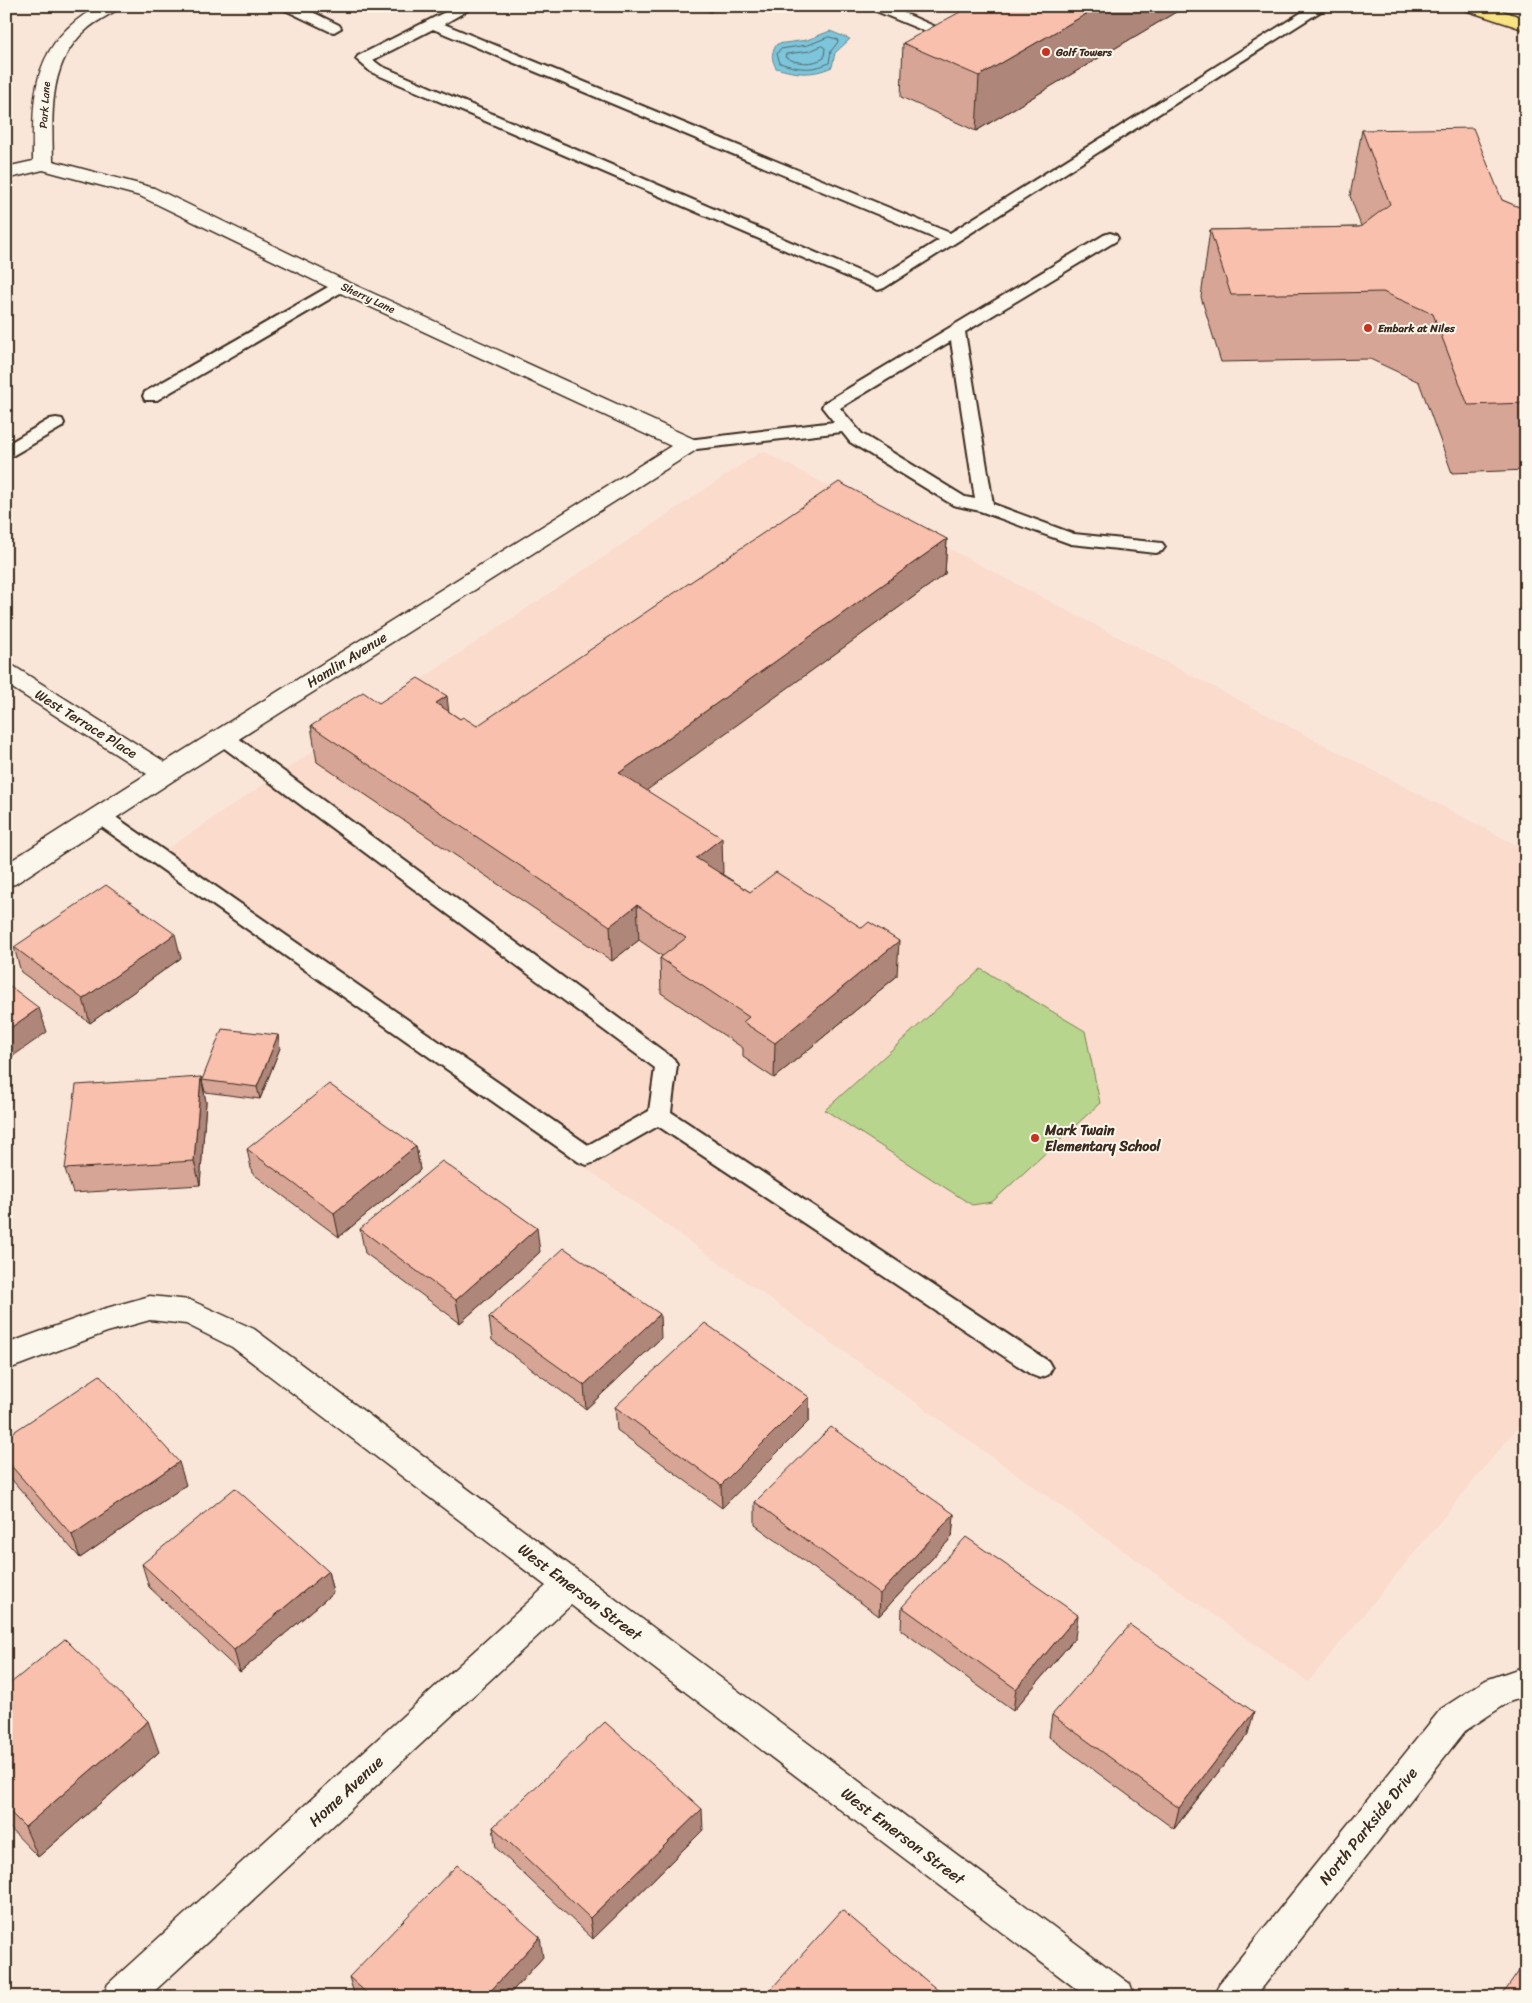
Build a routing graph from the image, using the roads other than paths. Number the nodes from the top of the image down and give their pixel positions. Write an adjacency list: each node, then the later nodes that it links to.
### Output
1 (111, 6): 11 (street, Park Lane)
2 (288, 6): 10 (lane)
3 (468, 6): 8 (lane)
4 (876, 6): 5 (lane)
5 (999, 6)
6 (1322, 6): 14 (lane)
7 (1471, 6): 9 (main road)
8 (432, 24): 14 (lane); 14 (lane)
9 (1526, 25)
10 (334, 28)
11 (43, 164): 12 (street); 15 (street, Sherry Lane)
12 (6, 173)
13 (1110, 238): 16 (lane)
14 (951, 239)
15 (341, 286): 17 (lane); 20 (street, Sherry Lane)
16 (957, 330): 19 (lane); 22 (lane)
17 (151, 396)
18 (56, 423): 21 (lane)
19 (846, 426): 20 (lane); 22 (lane)
20 (688, 445): 25 (street, Hamlin Avenue)
21 (6, 452)
22 (985, 507): 23 (lane)
23 (1156, 547)
24 (6, 673): 26 (street, West Terrace Place)
25 (223, 737): 26 (street, Hamlin Avenue); 29 (lane)
26 (165, 774): 27 (street, Hamlin Avenue)
27 (100, 816): 28 (street, Hamlin Avenue); 29 (lane)
28 (6, 877)
29 (659, 1115): 31 (lane)
30 (6, 1357): 32 (street, West Emerson Street)
31 (1040, 1368)
32 (570, 1584): 34 (street, Home Avenue); 35 (street, West Emerson Street)
33 (1526, 1681): 36 (street, North Parkside Drive)
34 (121, 1997)
35 (1117, 1997)
36 (1232, 1997)

